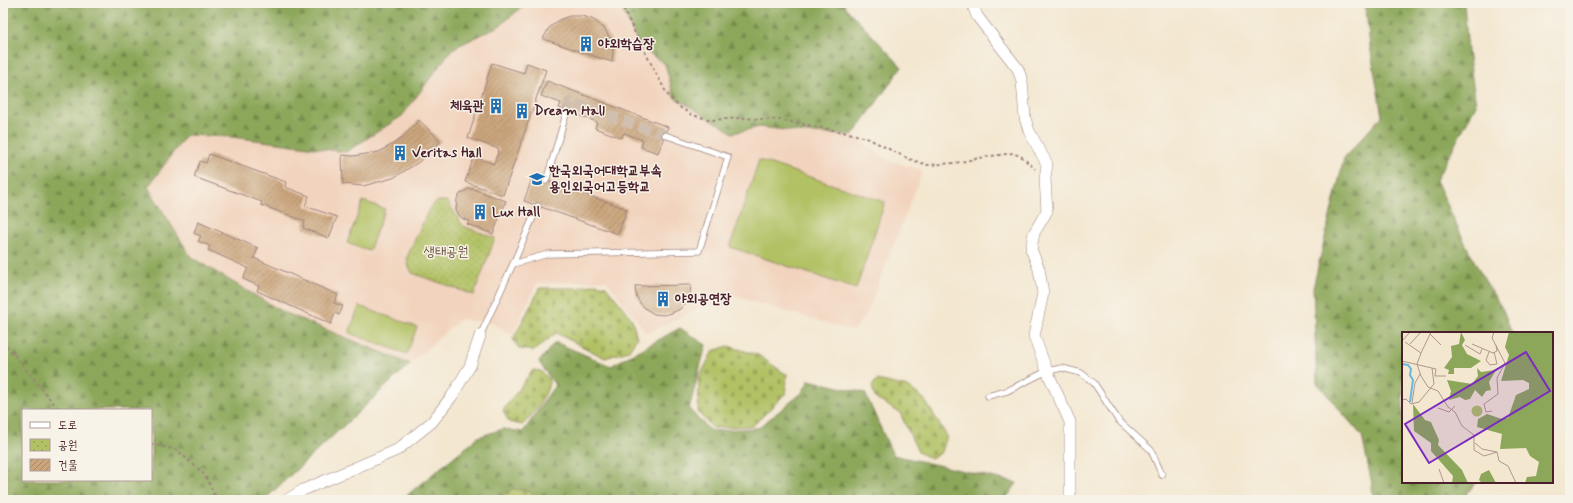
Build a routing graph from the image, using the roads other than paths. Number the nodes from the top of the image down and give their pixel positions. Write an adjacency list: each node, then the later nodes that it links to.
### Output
1 (975, 3): 8 (street)
2 (567, 111): 4 (lane)
3 (665, 135): 6 (lane)
4 (546, 181)
5 (538, 206): 6 (lane)
6 (513, 264): 7 (lane)
7 (480, 336): 11 (street)
8 (1046, 371): 9 (lane); 10 (lane); 12 (street)
9 (988, 396)
10 (1162, 475)
11 (286, 500)
12 (1070, 500)

